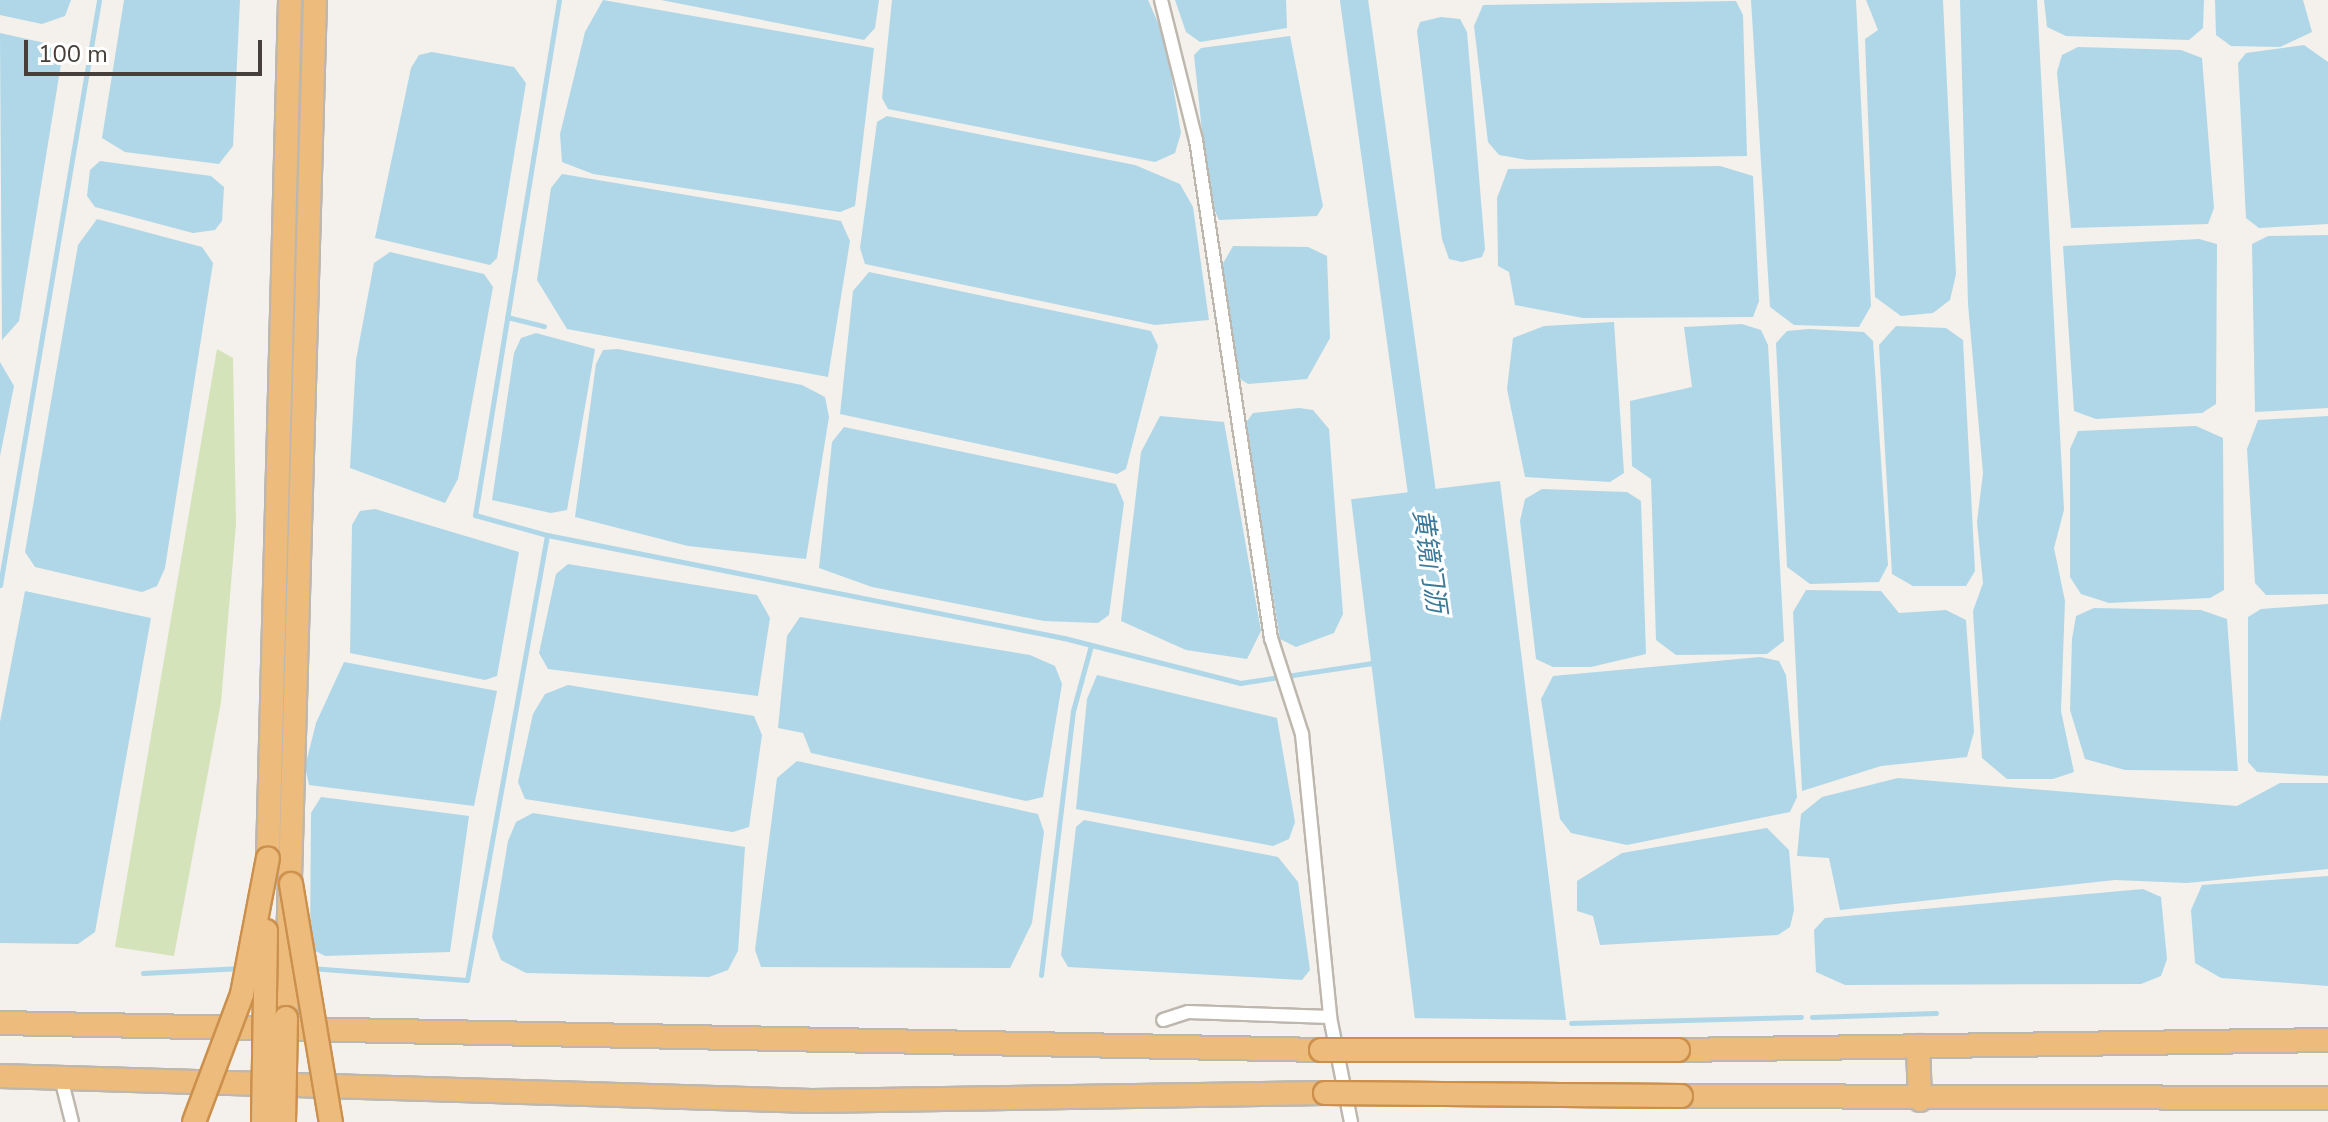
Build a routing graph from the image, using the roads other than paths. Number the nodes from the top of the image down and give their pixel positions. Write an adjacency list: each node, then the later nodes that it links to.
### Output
1 (290, 0): 4 (highway)
2 (315, 0): 5 (highway)
3 (1161, 0): 6 (street)
4 (268, 858): 16 (highway, bridge); 17 (highway, bridge)
5 (291, 884): 18 (highway, bridge); 19 (highway, bridge)
6 (1330, 1017): 7 (street); 20 (street)
7 (1163, 1020)
8 (0, 1023): 10 (highway, bridge)
9 (2328, 1040): 10 (highway)
10 (1918, 1046): 14 (highway)
11 (0, 1076): 12 (highway)
12 (61, 1078): 14 (highway, bridge); 15 (street)
13 (2328, 1098): 14 (highway)
14 (1920, 1100)
15 (72, 1122)
16 (194, 1122)
17 (263, 1122)
18 (284, 1122)
19 (331, 1122)
20 (1351, 1122)

